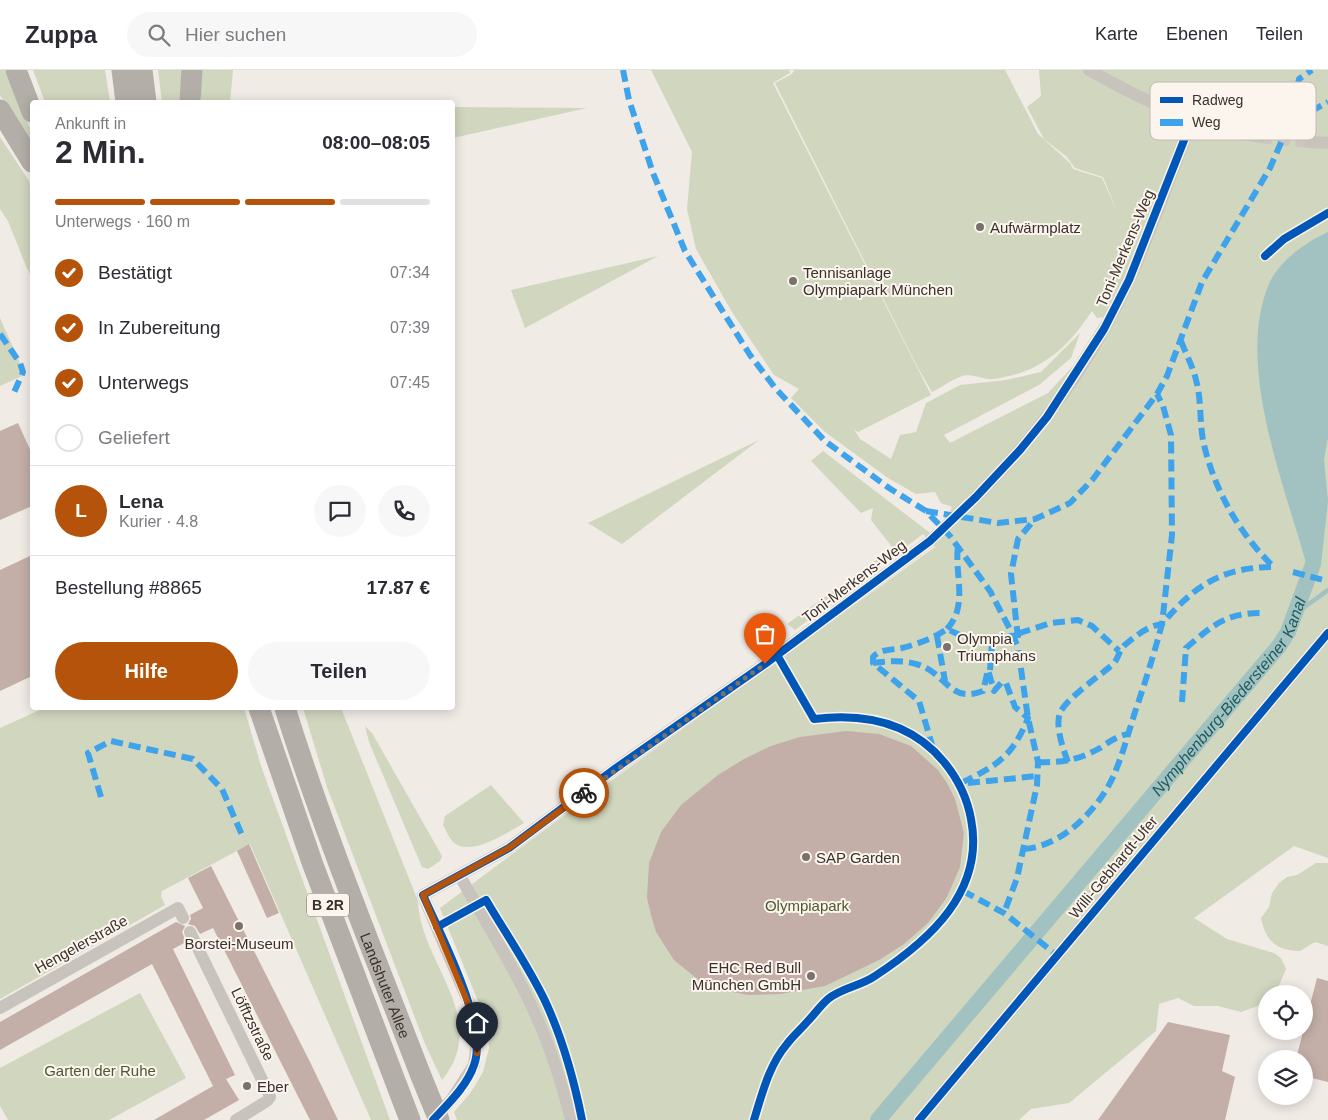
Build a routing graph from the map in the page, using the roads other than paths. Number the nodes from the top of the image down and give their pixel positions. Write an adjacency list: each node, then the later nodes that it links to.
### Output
1 (122, 70): 6 (highway)
2 (142, 70): 7 (highway)
3 (192, 70): 8 (highway)
4 (1089, 70): 9 (street)
5 (18, 75): 10 (highway)
6 (126, 100)
7 (146, 100)
8 (190, 100)
9 (1150, 102)
10 (30, 107)
11 (0, 110): 15 (highway)
12 (1184, 140): 16 (street, Toni-Merkens-Weg)
13 (1309, 142): 14 (street)
14 (1328, 143)
15 (30, 159)
16 (976, 497)
17 (930, 542): 21 (street, Toni-Merkens-Weg)
18 (1328, 633): 30 (street, Willi-Gebhardt-Ufer)
19 (260, 710): 25 (highway, Landshuter Allee / B 2R)
20 (286, 710): 28 (highway, Landshuter Allee / B 2R, bridge)
21 (460, 876): 27 (street, Toni-Merkens-Weg); 29 (street)
22 (180, 913): 24 (street, Hengelerstraße)
23 (190, 932): 26 (street, Löfftzstraße)
24 (0, 1008)
25 (406, 1110)
26 (238, 1120)
27 (433, 1120)
28 (439, 1120)
29 (571, 1120)
30 (919, 1120)

